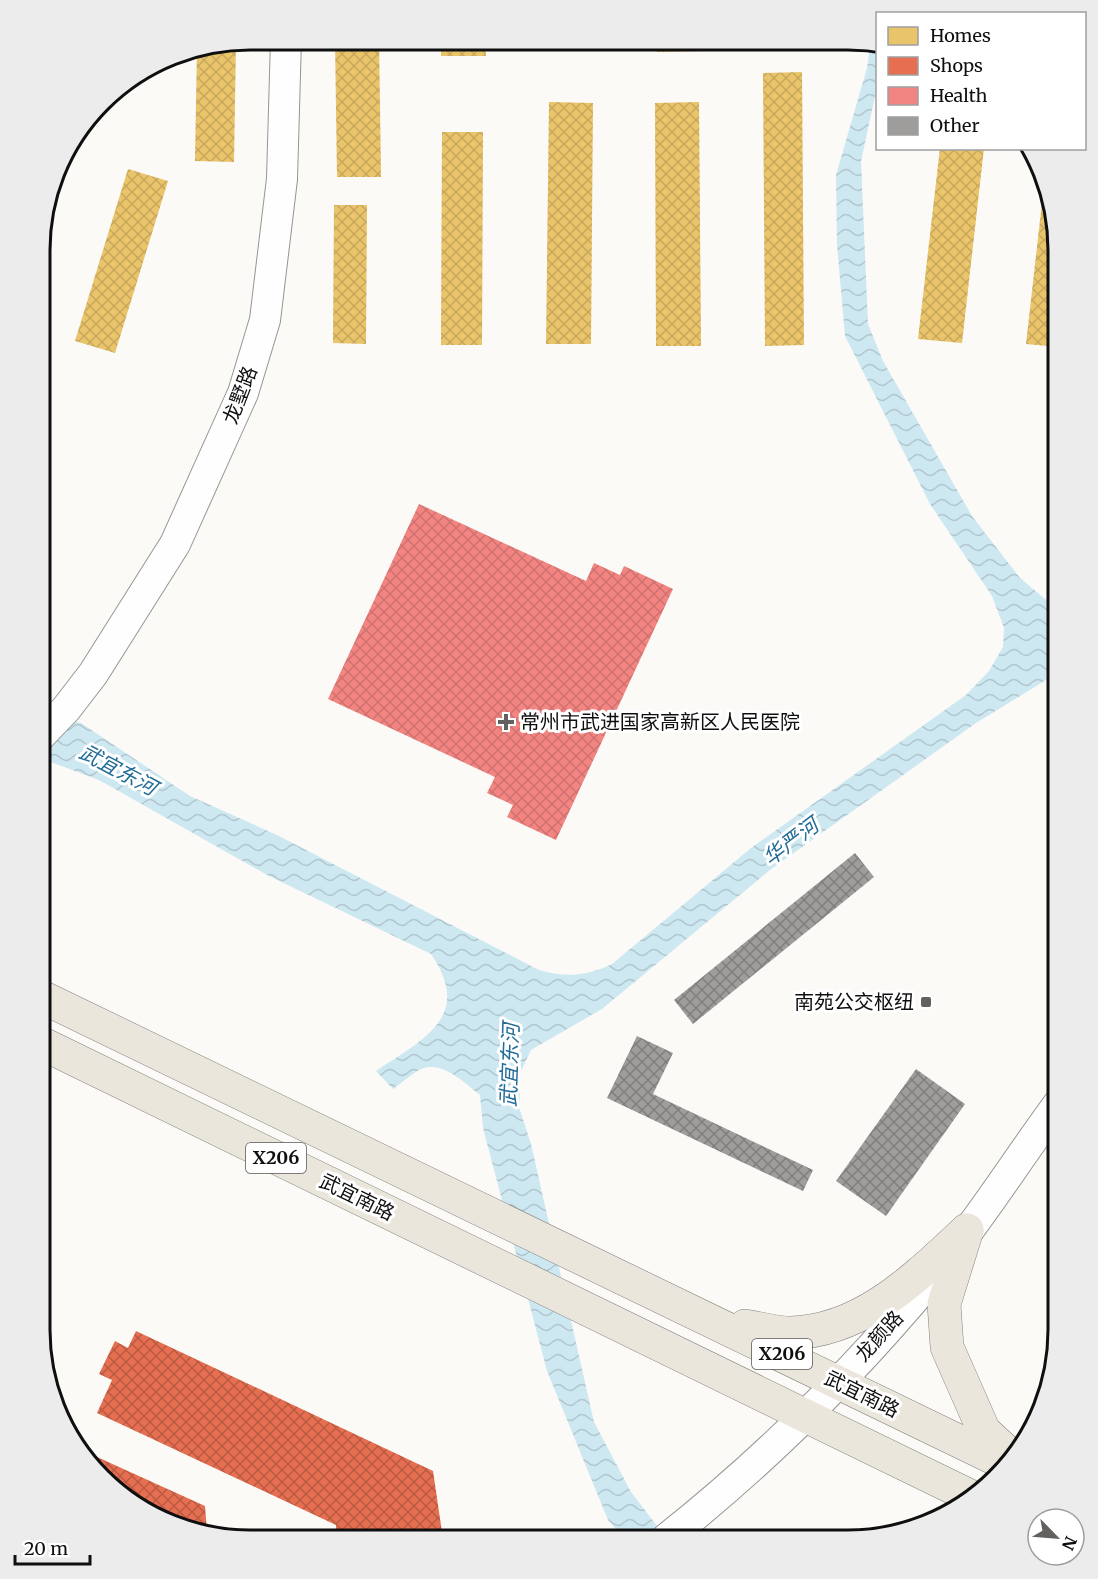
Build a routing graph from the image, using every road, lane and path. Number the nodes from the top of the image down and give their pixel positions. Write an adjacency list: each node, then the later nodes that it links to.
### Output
1 (286, 50): 2 (street, 龙墅路)
2 (50, 726)
3 (50, 1001): 7 (main road, 武宜南路 / X206)
4 (50, 1047): 9 (main road, 武宜南路 / X206)
5 (1048, 1118): 6 (street, 龙颜路)
6 (967, 1230): 7 (main road); 8 (street, 龙颜路); 10 (main road)
7 (716, 1322): 8 (main road, 武宜南路 / X206)
8 (838, 1382): 9 (street, 龙颜路); 11 (main road, 武宜南路 / X206)
9 (805, 1415): 12 (main road, X206); 13 (street, 龙颜路)
10 (1006, 1452)
11 (999, 1461)
12 (964, 1493)
13 (677, 1530)

